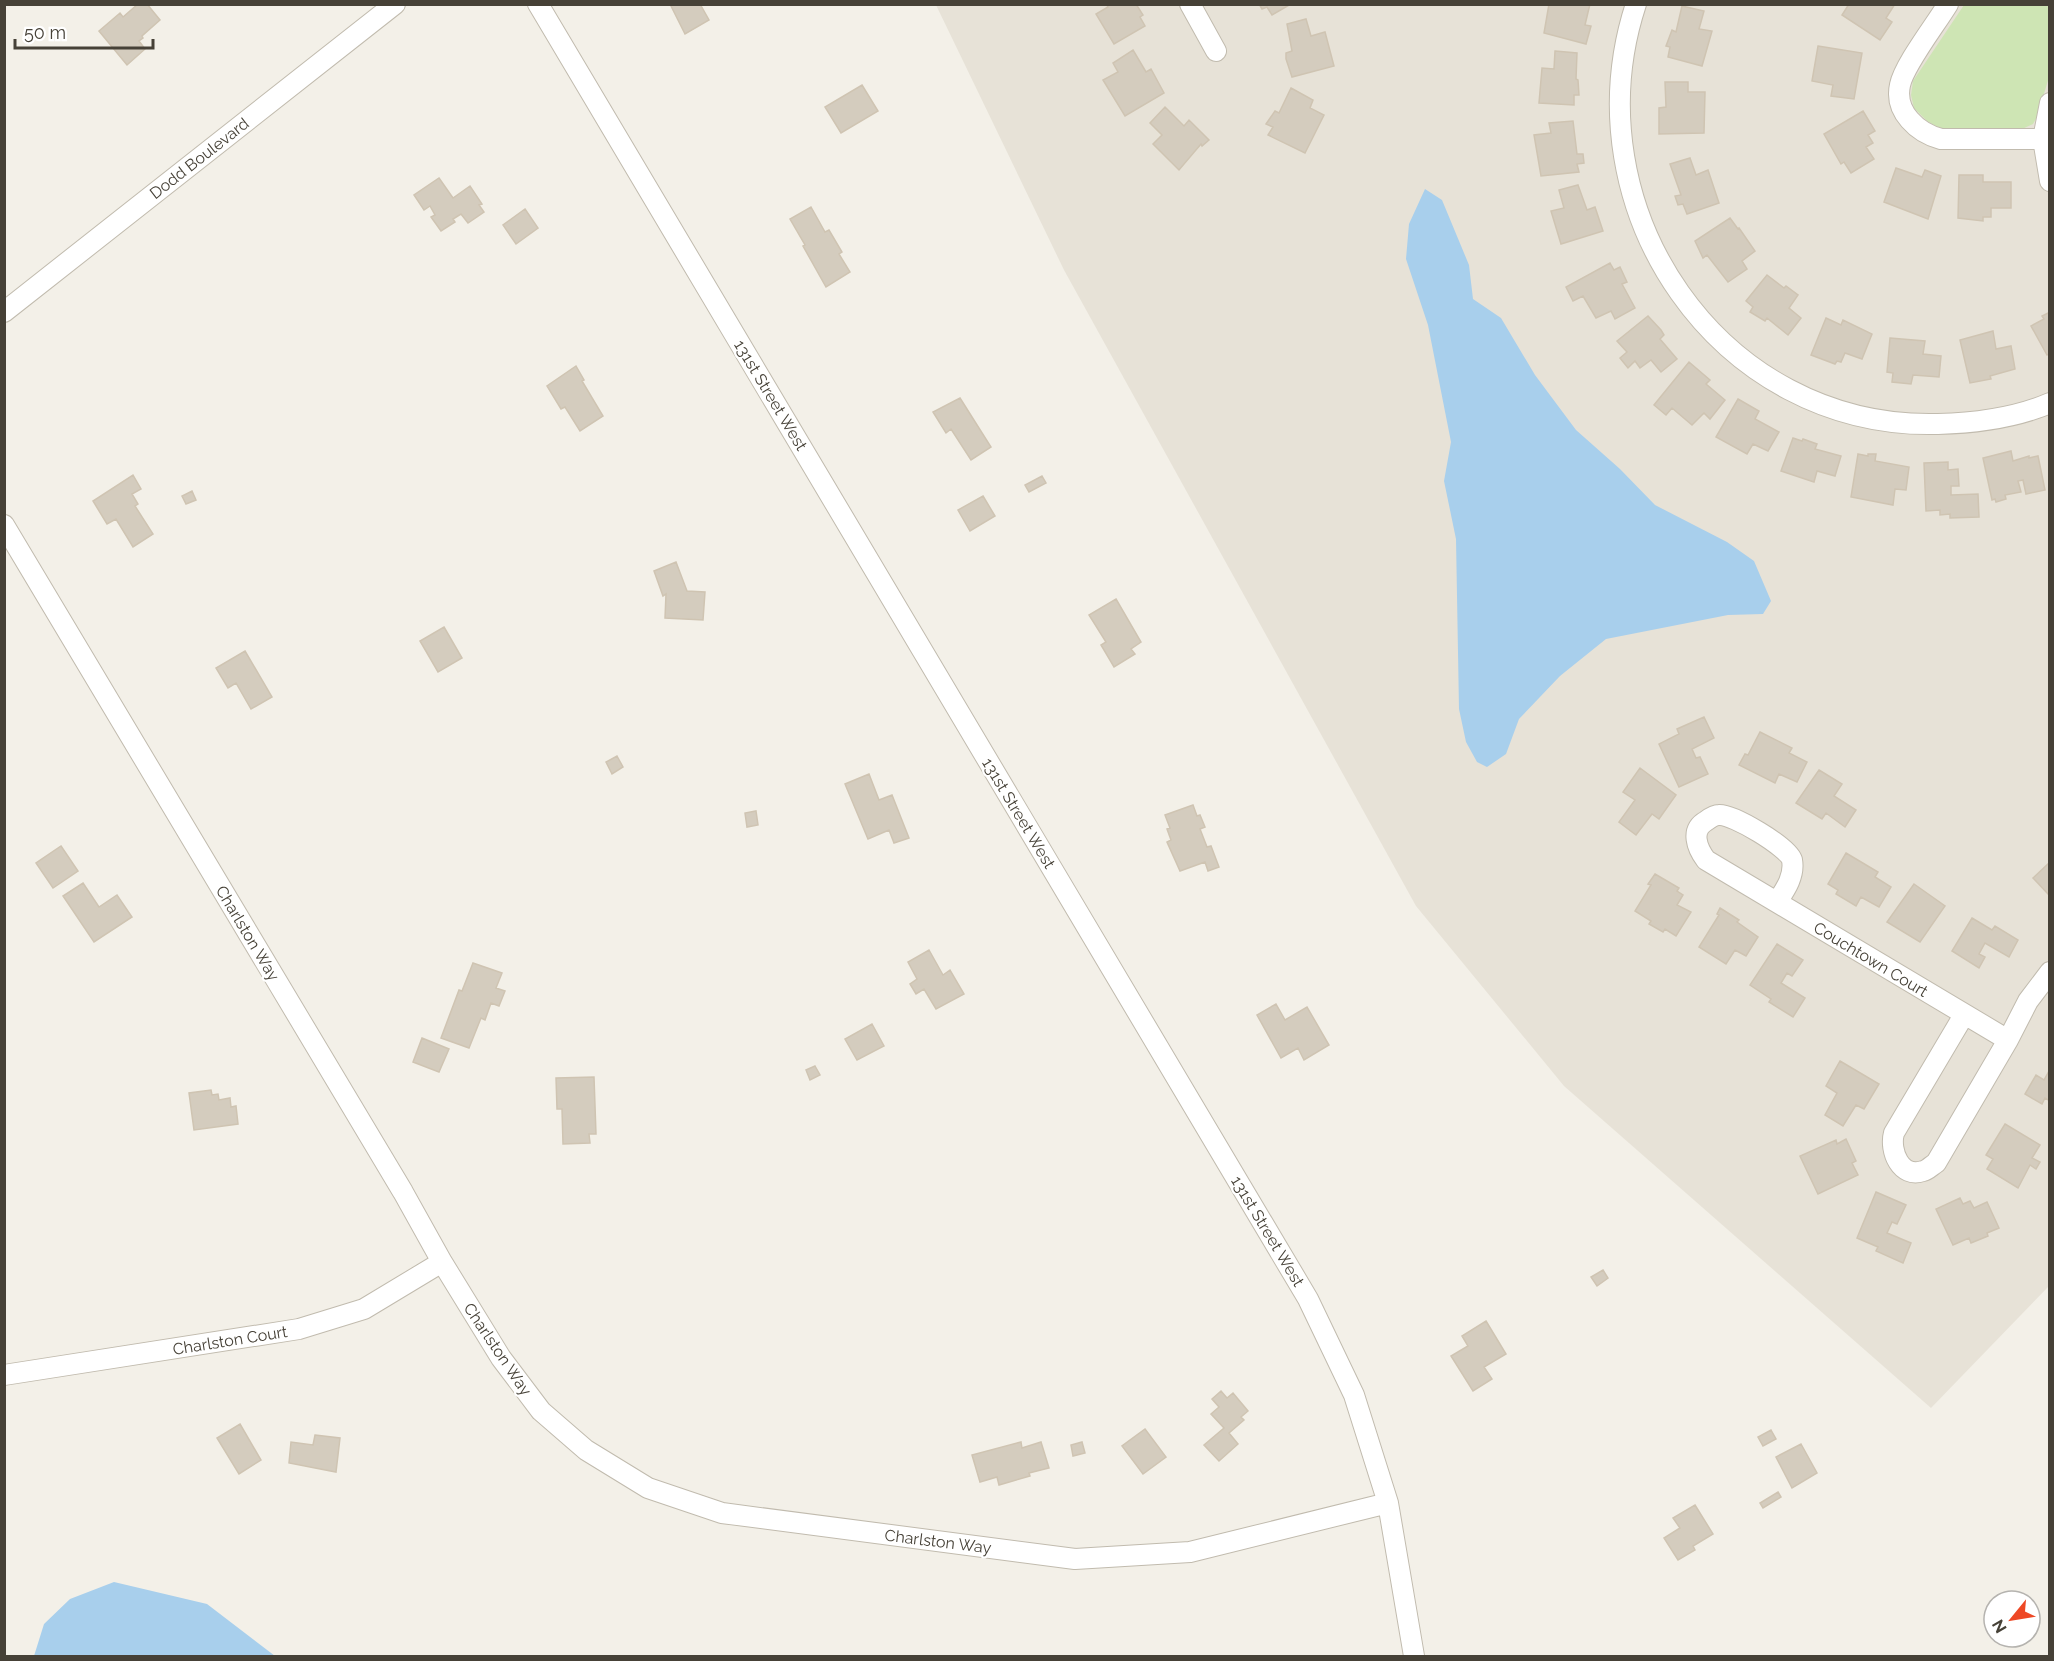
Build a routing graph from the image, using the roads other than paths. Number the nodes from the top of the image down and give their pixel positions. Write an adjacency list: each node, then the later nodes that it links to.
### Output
1 (394, 4): 10 (street, Dodd Boulevard)
2 (538, 4): 19 (street, 131st Street West)
3 (1190, 4): 6 (street)
4 (1635, 4): 11 (street)
5 (1948, 4): 8 (street)
6 (1216, 51)
7 (2049, 103): 8 (street)
8 (2043, 139): 9 (street)
9 (2049, 181)
10 (4, 312)
11 (2049, 404)
12 (4, 525): 17 (street, Charlston Way)
13 (1777, 902): 13 (street, Couchtown Court); 15 (street, Couchtown Court)
14 (2049, 972): 16 (street)
15 (1964, 1015): 16 (street, Couchtown Court); 16 (street)
16 (2008, 1040)
17 (442, 1262): 18 (street, Charlston Court); 19 (street, Charlston Way)
18 (4, 1375)
19 (1388, 1503): 20 (street, 131st Street West)
20 (1414, 1656)

